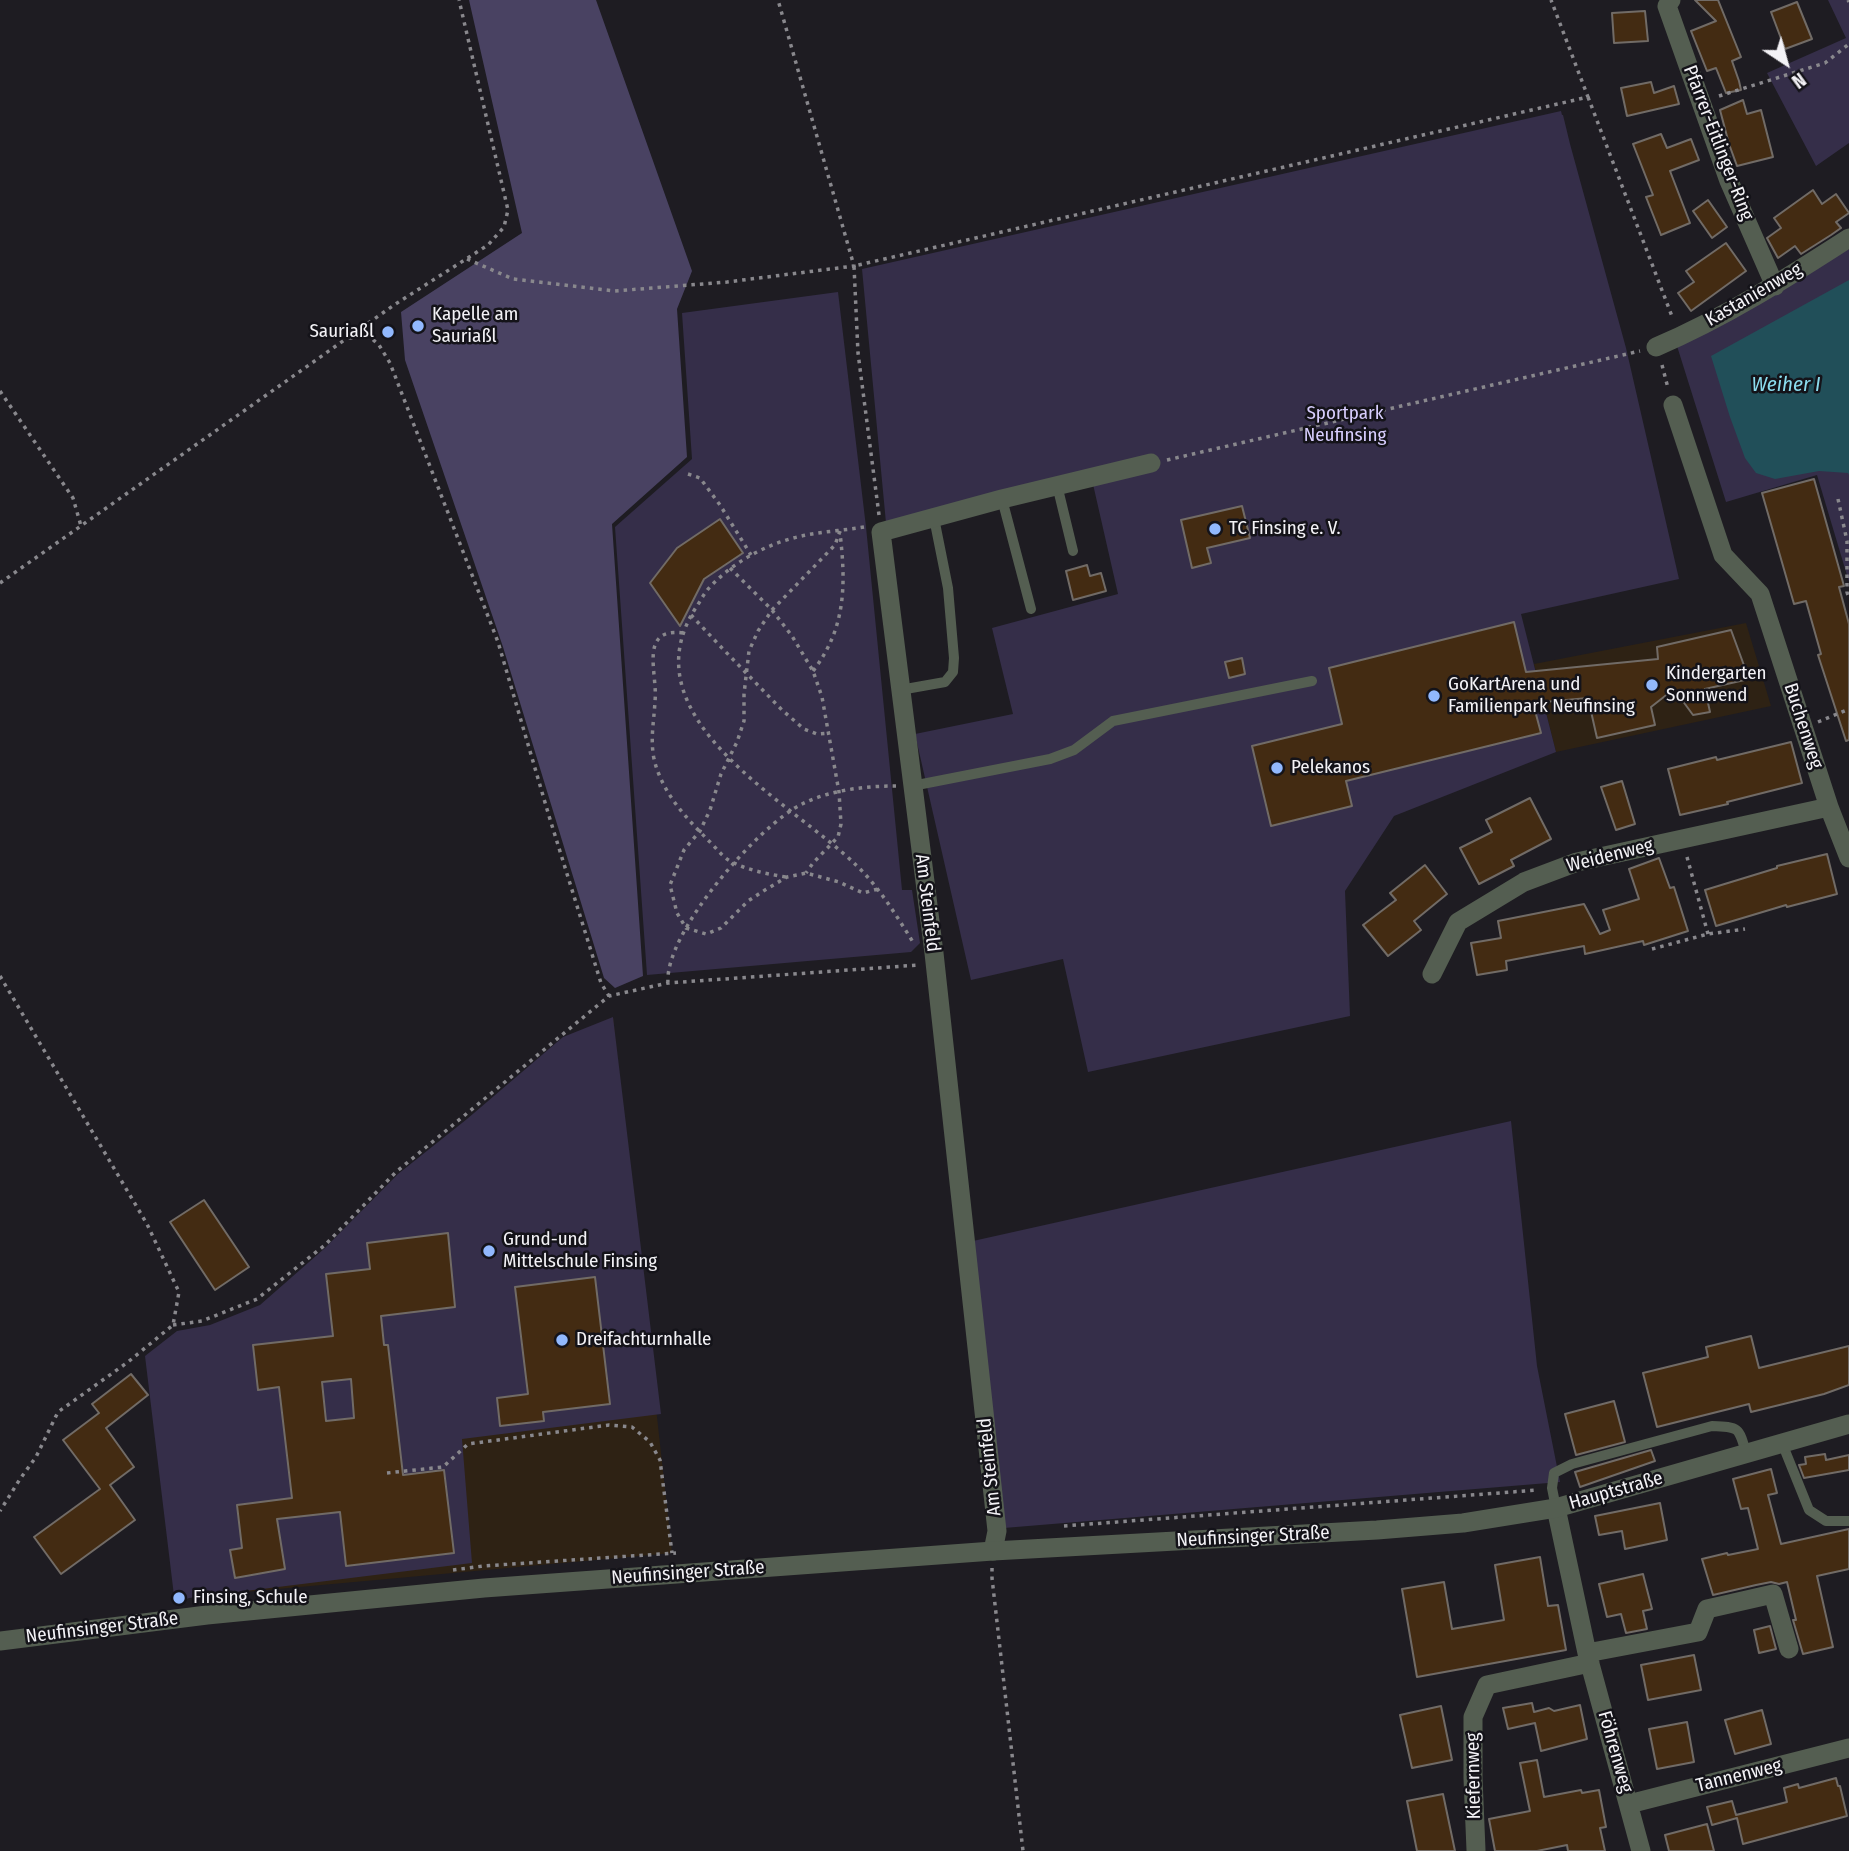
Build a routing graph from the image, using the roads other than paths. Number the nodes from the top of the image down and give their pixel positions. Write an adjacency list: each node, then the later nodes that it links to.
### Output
1 (1671, 0): 3 (street, Pfarrer-Eitlinger-Ring)
2 (1849, 238): 3 (street, Kastanienweg)
3 (1775, 286): 4 (street, Kastanienweg)
4 (1656, 347)
5 (1674, 405): 15 (street, Buchenweg)
6 (1151, 463): 7 (street)
7 (1057, 485): 8 (street); 10 (lane)
8 (1002, 499): 9 (street); 11 (lane)
9 (934, 518): 13 (street, Am Steinfeld); 13 (lane)
10 (1073, 551)
11 (1031, 608)
12 (1312, 681): 14 (lane)
13 (900, 690): 14 (street, Am Steinfeld)
14 (912, 786): 25 (street, Am Steinfeld)
15 (1829, 807): 16 (street, Buchenweg); 18 (street, Weidenweg)
16 (1845, 833): 17 (street, Buchenweg)
17 (1849, 858)
18 (1432, 974)
19 (1849, 1424): 20 (street, Hauptstraße)
20 (1782, 1443): 21 (street, Hauptstraße); 23 (lane)
21 (1746, 1453): 22 (street, Hauptstraße); 22 (lane)
22 (1556, 1508): 24 (street, Hauptstraße); 28 (street, Föhrenweg)
23 (1849, 1521)
24 (1377, 1530): 25 (street, Neufinsinger Straße)
25 (993, 1551): 26 (street, Neufinsinger Straße)
26 (0, 1641)
27 (1789, 1650): 28 (street)
28 (1589, 1658): 30 (street, Föhrenweg); 31 (street, Kiefernweg)
29 (1849, 1748): 30 (street, Tannenweg)
30 (1629, 1804): 32 (street, Föhrenweg)
31 (1476, 1850)
32 (1641, 1851)

